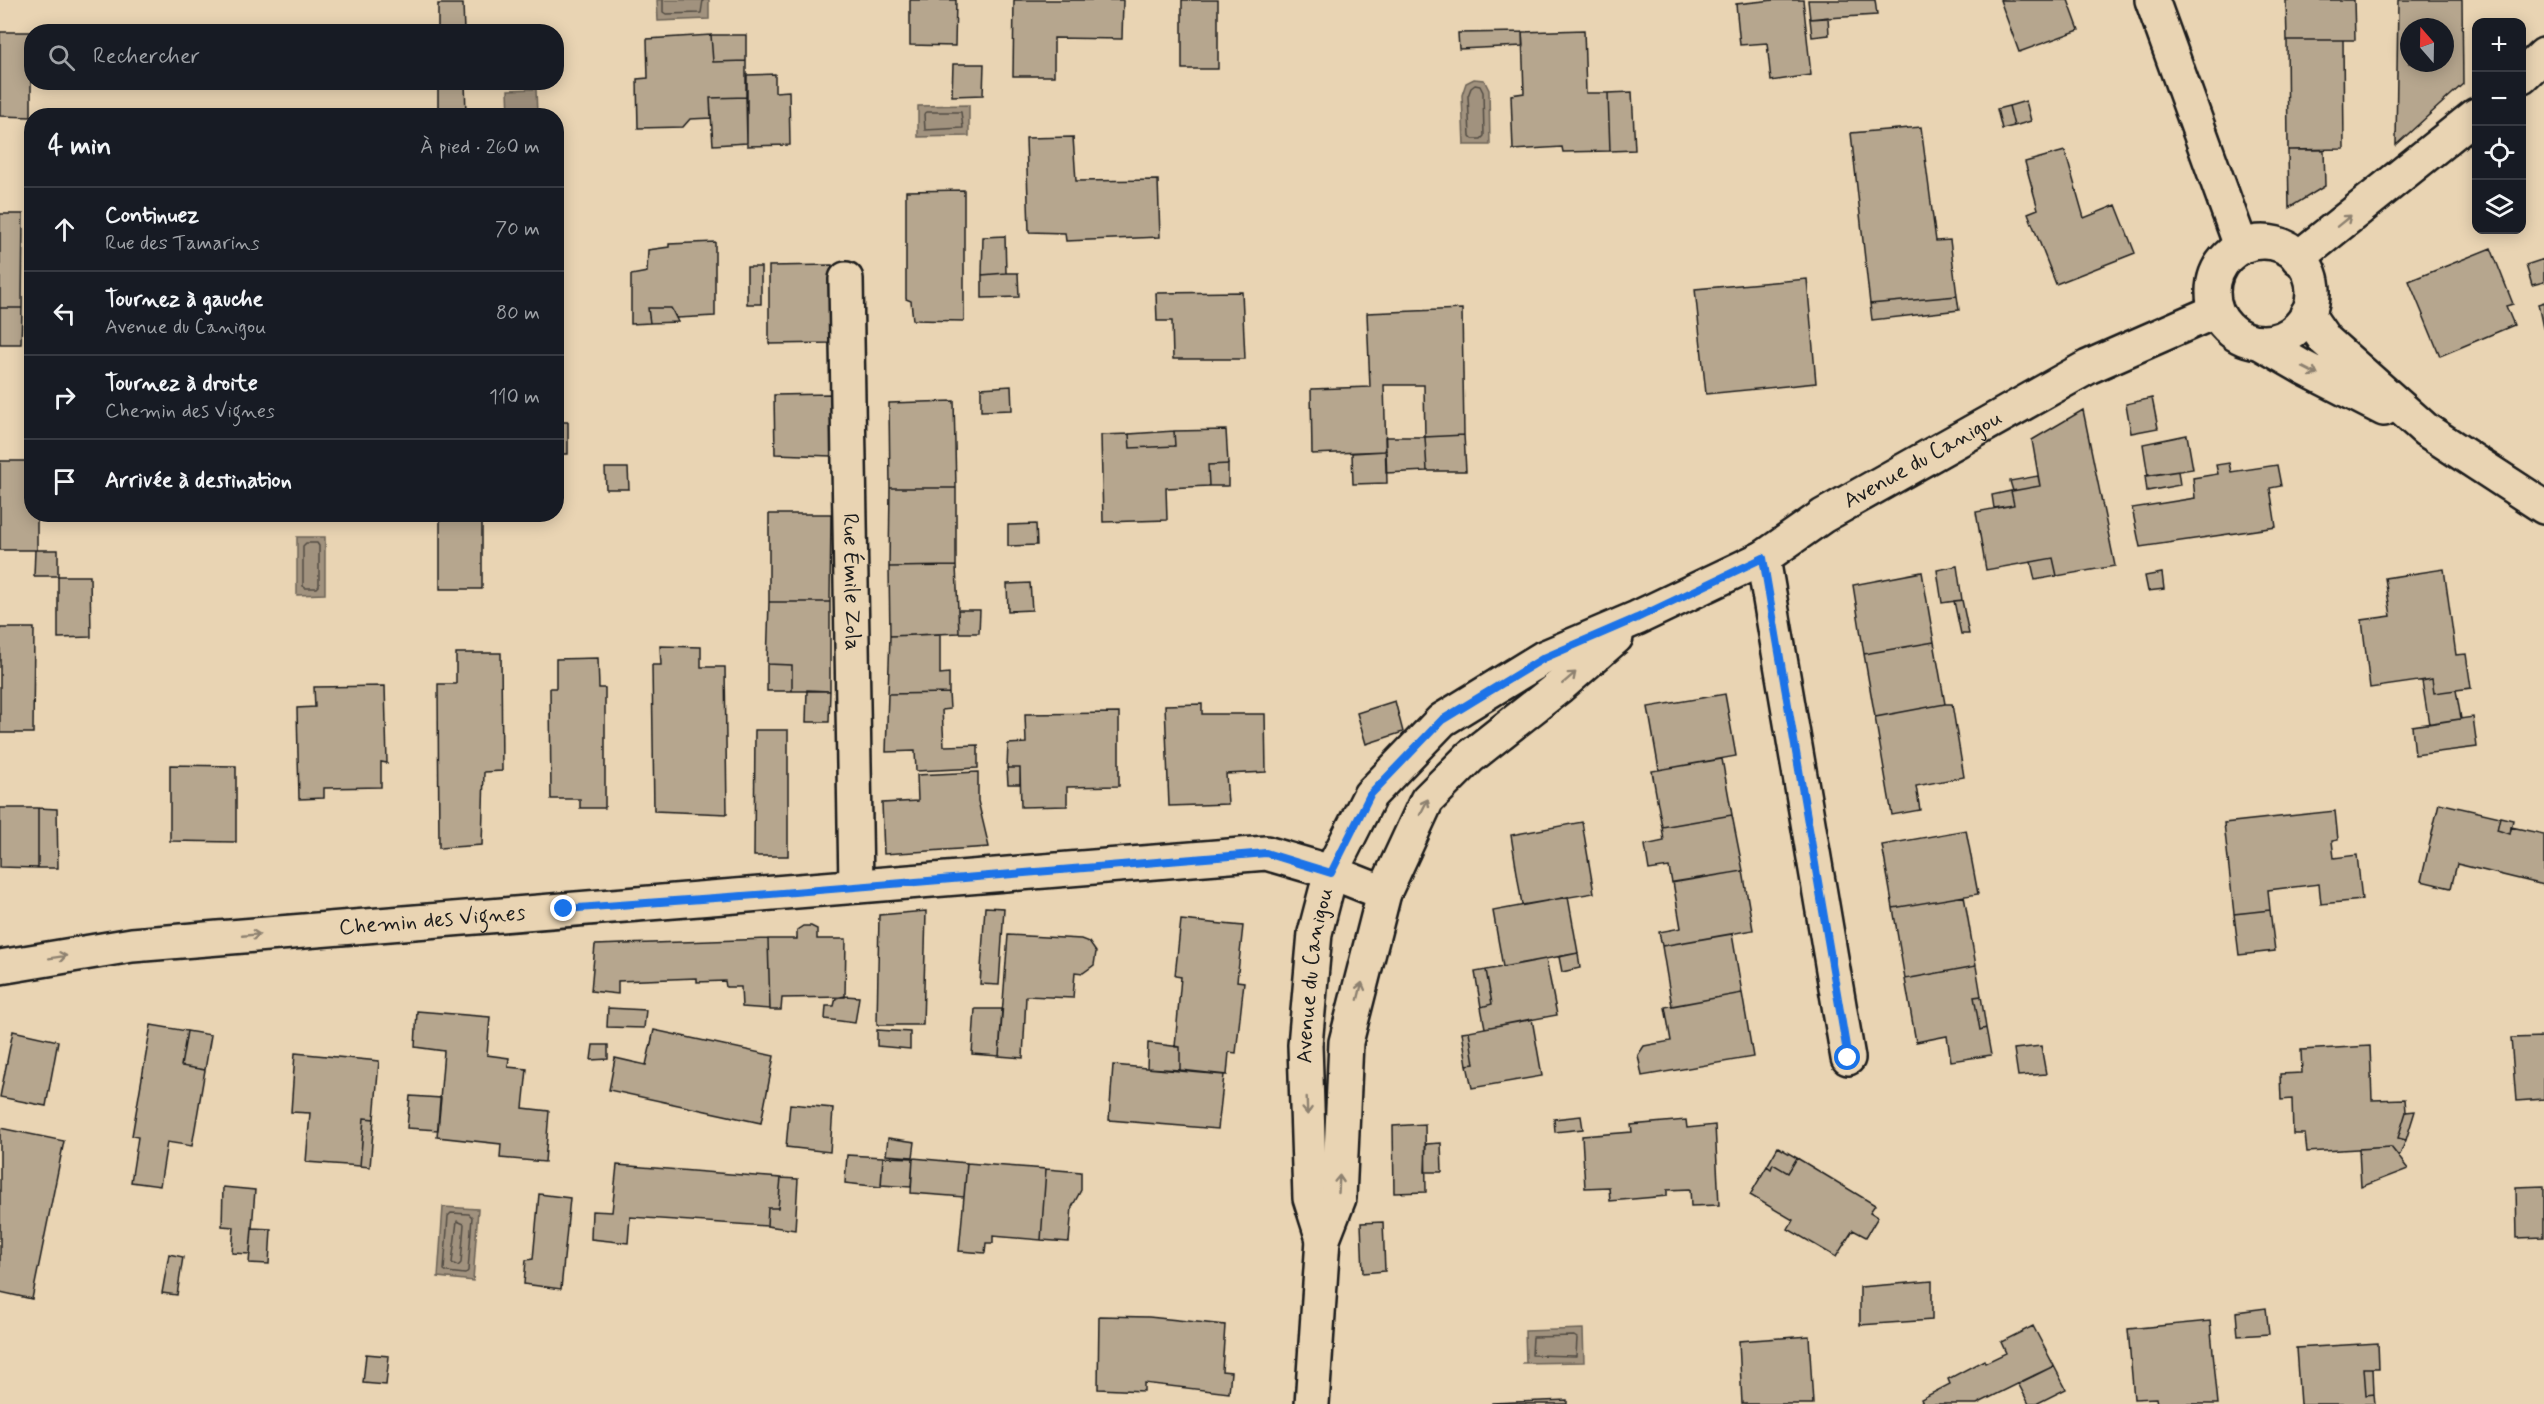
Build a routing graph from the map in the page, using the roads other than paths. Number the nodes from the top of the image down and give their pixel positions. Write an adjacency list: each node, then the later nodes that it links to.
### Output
1 (2152, 0): 5 (main road)
2 (2544, 55): 3 (main road)
3 (2526, 72)
4 (2472, 118): 6 (main road, one-way to 4)
5 (2241, 246): 6 (main road); 8 (main road)
6 (2298, 258): 9 (main road)
7 (846, 279): 16 (main road, Rue Émile Zola)
8 (2216, 311): 10 (main road); 13 (main road, Avenue du Canigou)
9 (2307, 314): 10 (main road); 11 (main road)
10 (2259, 342): 11 (main road, one-way to 11)
11 (2426, 430): 12 (main road)
12 (2544, 507)
13 (1763, 558): 14 (main road, Avenue du Canigou); 19 (main road)
14 (1637, 618): 15 (main road, Avenue du Canigou); 17 (main road, Avenue du Canigou, one-way to 14)
15 (1331, 873): 16 (main road, Chemin des Vignes); 17 (main road, Chemin des Vignes); 20 (main road, Avenue du Canigou, one-way to 20)
16 (856, 886): 18 (main road, Chemin des Vignes, one-way to 16)
17 (1384, 893): 20 (main road, Avenue du Canigou, one-way to 17)
18 (0, 967)
19 (1848, 1058)
20 (1323, 1239): 21 (main road, Avenue du Canigou)
21 (1312, 1404)

